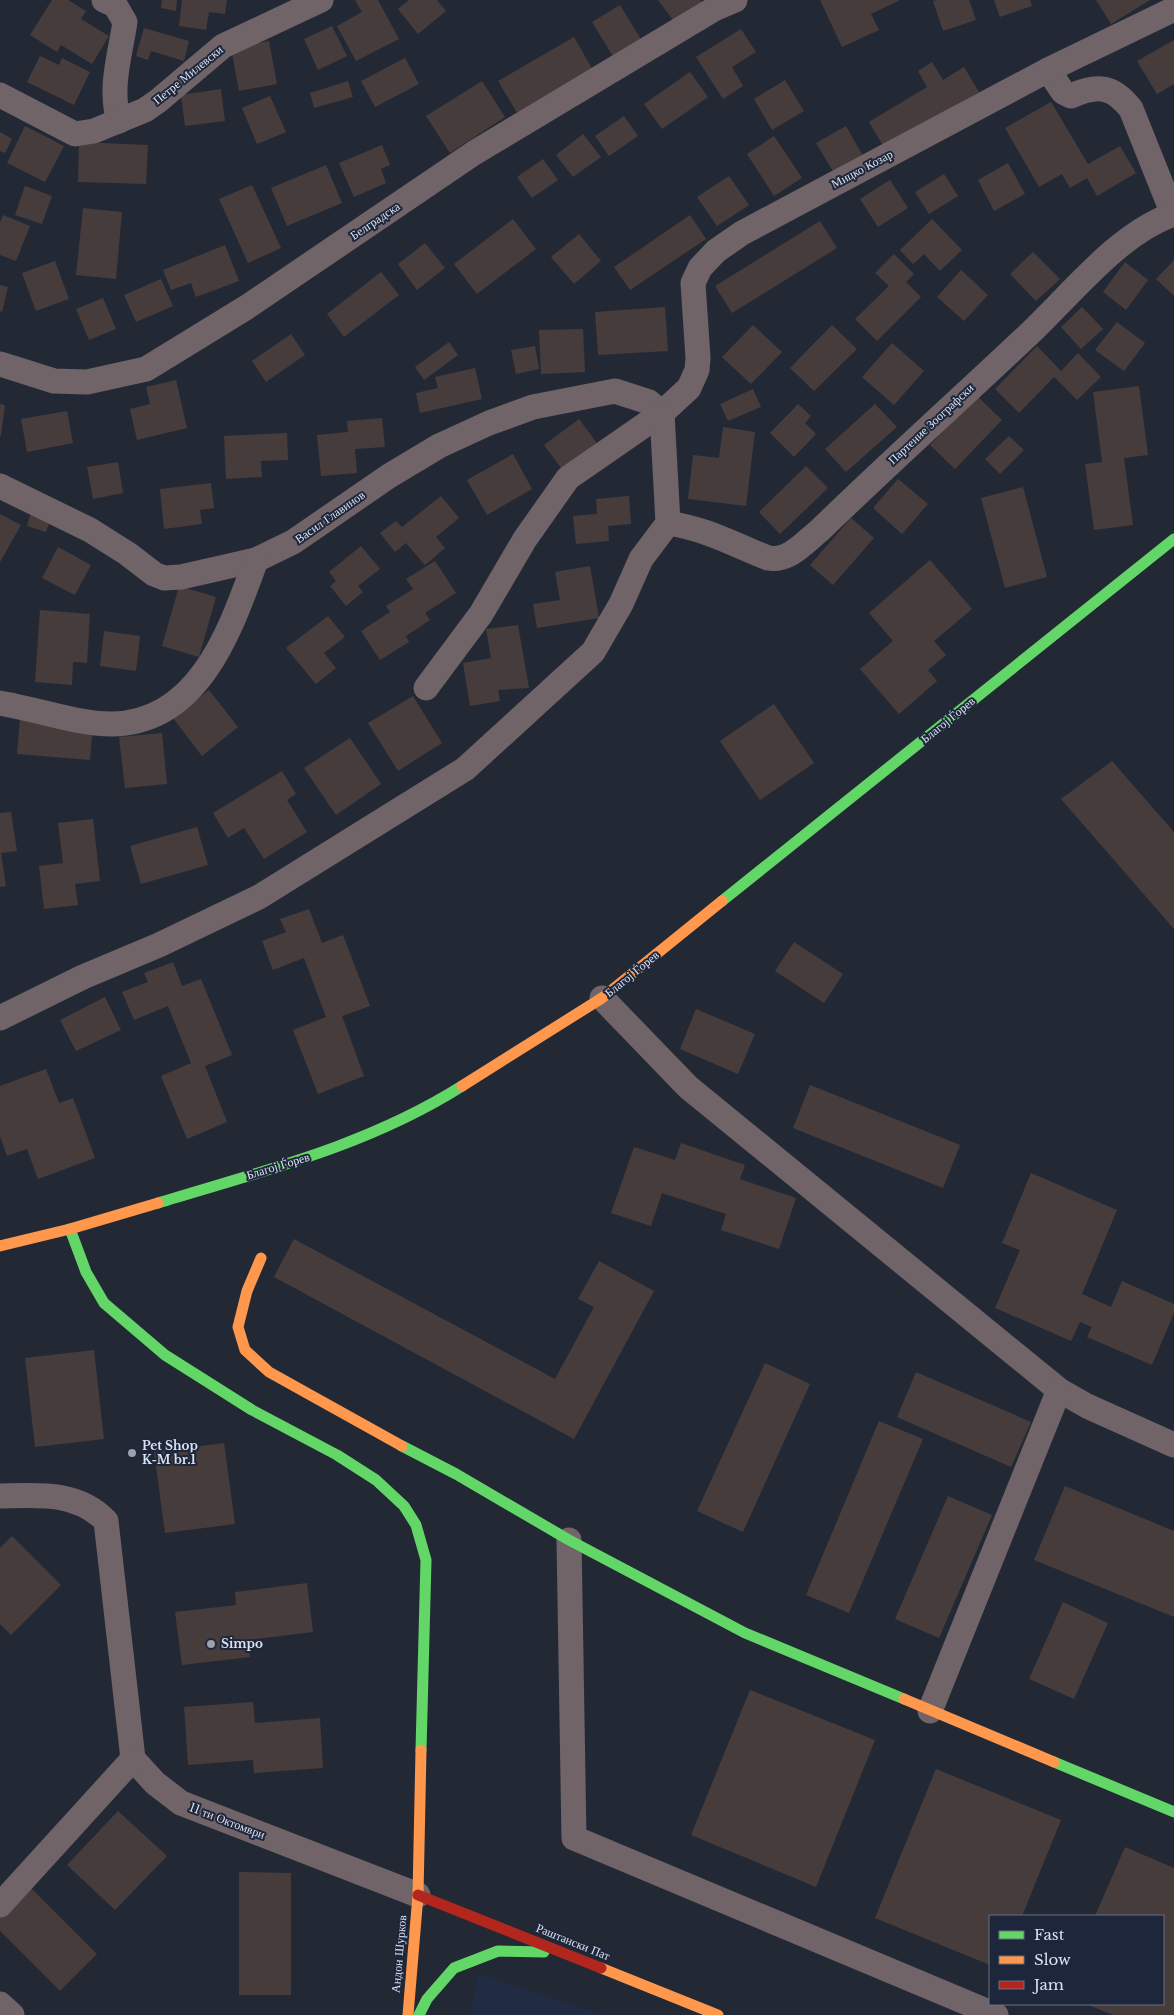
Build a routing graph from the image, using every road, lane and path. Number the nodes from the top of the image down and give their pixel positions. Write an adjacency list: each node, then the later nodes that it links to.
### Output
1 (104, 0): 7 (street)
2 (321, 0): 7 (street, Петре Милевски)
3 (735, 0): 9 (street, Белградска)
4 (1174, 9): 5 (street, Мицко Козар)
5 (1048, 70): 8 (street, Партение Зоографски); 10 (street, Мицко Козар)
6 (0, 95): 7 (street, Петре Милевски)
7 (119, 121)
8 (1173, 214): 12 (street, Партение Зоографски)
9 (0, 364)
10 (662, 413): 12 (street); 14 (street, Васил Главинов); 15 (street, Мицко Козар)
11 (0, 486): 14 (street, Васил Главинов)
12 (668, 523): 18 (street)
13 (1174, 539): 17 (main road, Благој Ѓорев)
14 (256, 560): 16 (street)
15 (426, 688)
16 (0, 703)
17 (602, 998): 19 (main road, Благој Ѓорев); 22 (street)
18 (0, 1018)
19 (70, 1230): 20 (main road, Благој Ѓорев); 29 (main road, Андон Шурков)
20 (0, 1246)
21 (262, 1258): 25 (main road)
22 (1059, 1390): 23 (street); 26 (street)
23 (1174, 1445)
24 (0, 1496): 27 (street)
25 (569, 1540): 26 (main road); 37 (street)
26 (930, 1711): 28 (main road)
27 (133, 1759): 29 (street, 11 ти Октомври); 30 (street)
28 (1174, 1812)
29 (418, 1895): 31 (main road, Раштански Пат); 34 (main road, Андон Шурков)
30 (0, 1906)
31 (560, 1952): 35 (main road); 36 (main road, Раштански Пат)
32 (0, 2004): 33 (street)
33 (12, 2015)
34 (408, 2015)
35 (419, 2015)
36 (718, 2015)
37 (996, 2015)

